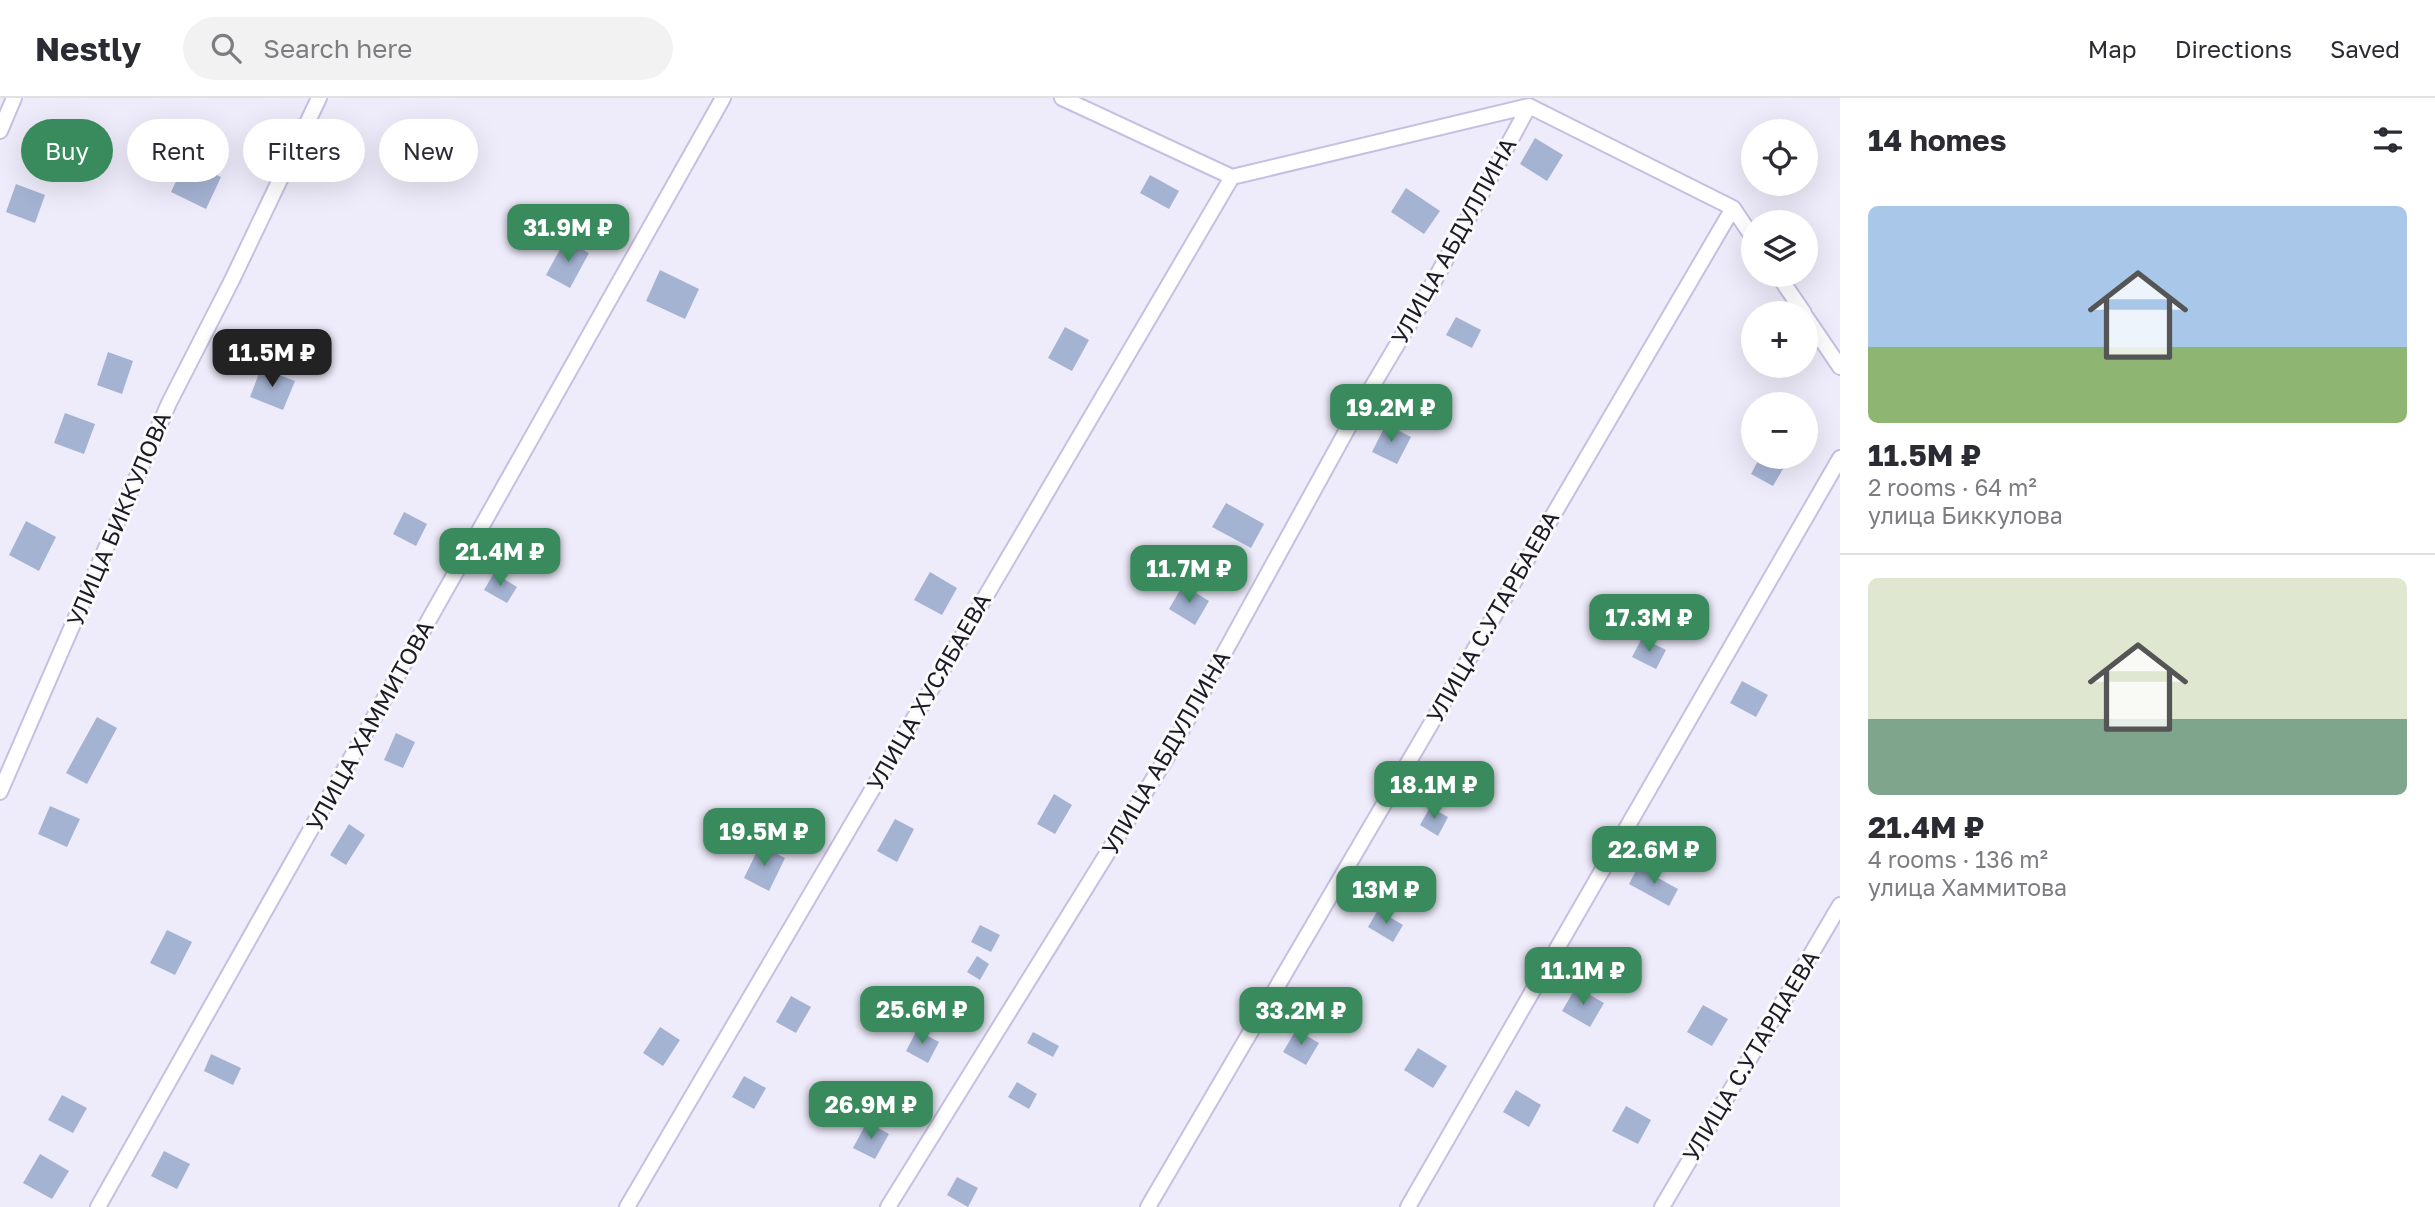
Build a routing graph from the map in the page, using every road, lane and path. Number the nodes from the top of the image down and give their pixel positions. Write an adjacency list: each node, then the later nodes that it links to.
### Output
1 (14, 98): 6 (street)
2 (319, 98): 13 (street, УЛИЦА БИККУЛОВА)
3 (723, 98): 15 (street, УЛИЦА ХАММИТОВА)
4 (1062, 98): 7 (street)
5 (1529, 106): 7 (street); 8 (street); 17 (street, УЛИЦА АБДУЛЛИНА)
6 (0, 131)
7 (1232, 177): 16 (street, УЛИЦА ХУСЯБАЕВА)
8 (1733, 208): 9 (street); 18 (street, УЛИЦА С.УТАРБАЕВА)
9 (1741, 220)
10 (1818, 334): 11 (street)
11 (1840, 367)
12 (1840, 458): 19 (street)
13 (0, 792)
14 (1840, 905): 20 (street, УЛИЦА С.УТАРДАЕВА)
15 (98, 1207)
16 (627, 1207)
17 (888, 1207)
18 (1148, 1207)
19 (1408, 1207)
20 (1662, 1207)

